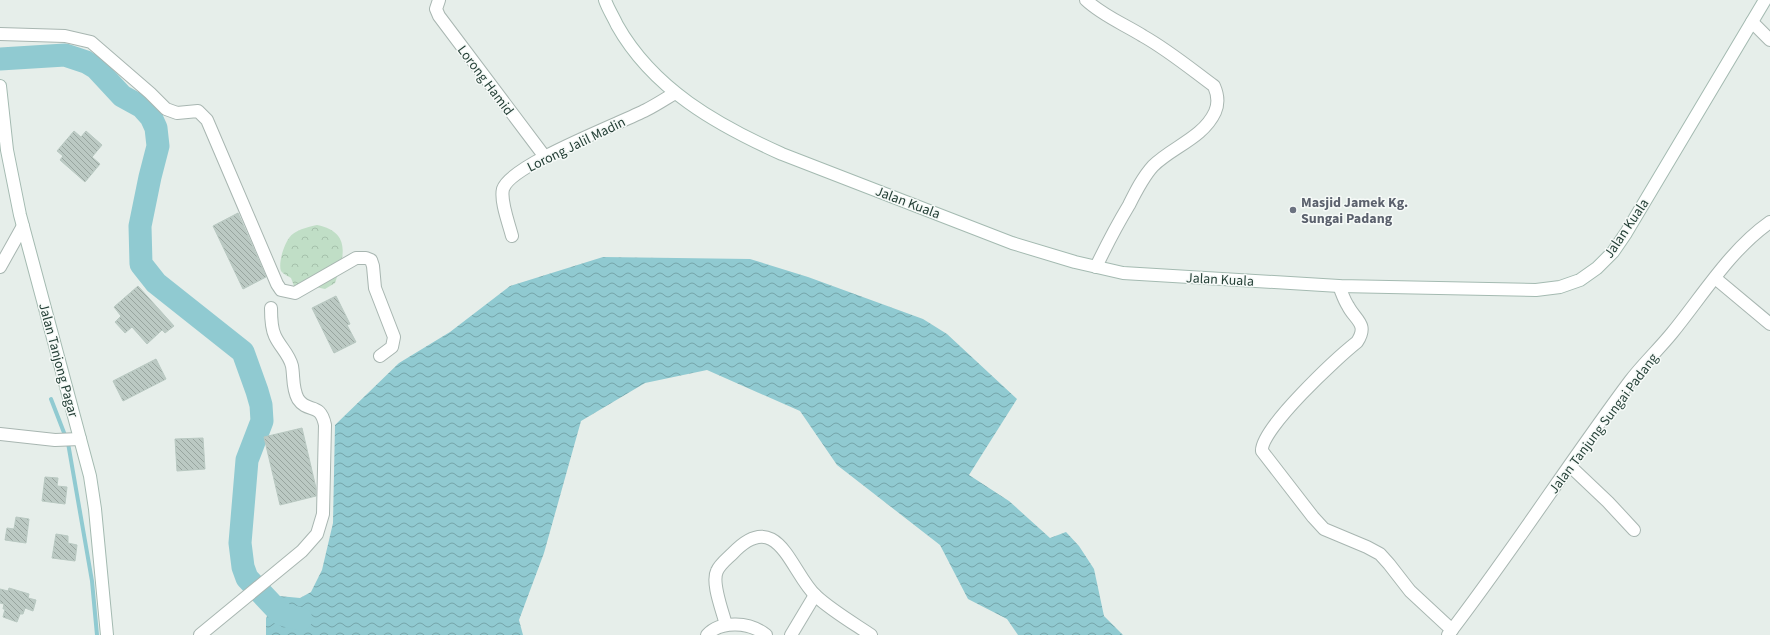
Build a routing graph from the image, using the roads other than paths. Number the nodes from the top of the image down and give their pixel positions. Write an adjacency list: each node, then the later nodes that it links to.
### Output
1 (439, 0): 10 (street, Lorong Hamid)
2 (605, 0): 9 (street, Jalan Kuala)
3 (1086, 0): 14 (street)
4 (1764, 0): 5 (street, Jalan Kuala)
5 (1752, 22): 7 (street); 17 (street, Jalan Kuala)
6 (0, 34): 20 (street)
7 (1770, 40)
8 (0, 86): 12 (street, Jalan Tanjong Pagar)
9 (675, 93): 10 (street, Lorong Jalil Madin); 14 (street, Jalan Kuala)
10 (545, 157): 13 (street, Lorong Jalil Madin)
11 (1770, 222): 16 (street, Jalan Tanjung Sungai Padang)
12 (23, 226): 15 (street); 22 (street, Jalan Tanjong Pagar)
13 (512, 236)
14 (1096, 267): 17 (street, Jalan Kuala)
15 (0, 268)
16 (1715, 278): 19 (street); 23 (street, Jalan Tanjung Sungai Padang)
17 (1339, 286): 27 (street)
18 (270, 308): 29 (street)
19 (1770, 324)
20 (380, 356)
21 (0, 434): 22 (street)
22 (80, 439): 28 (street, Jalan Tanjong Pagar)
23 (1570, 466): 24 (street); 27 (street, Jalan Tanjung Sungai Padang)
24 (1634, 530)
25 (815, 595): 26 (street); 32 (street); 33 (street)
26 (726, 625): 30 (street); 31 (street)
27 (1450, 632)
28 (107, 635)
29 (200, 635)
30 (707, 635)
31 (766, 635)
32 (791, 635)
33 (871, 635)

